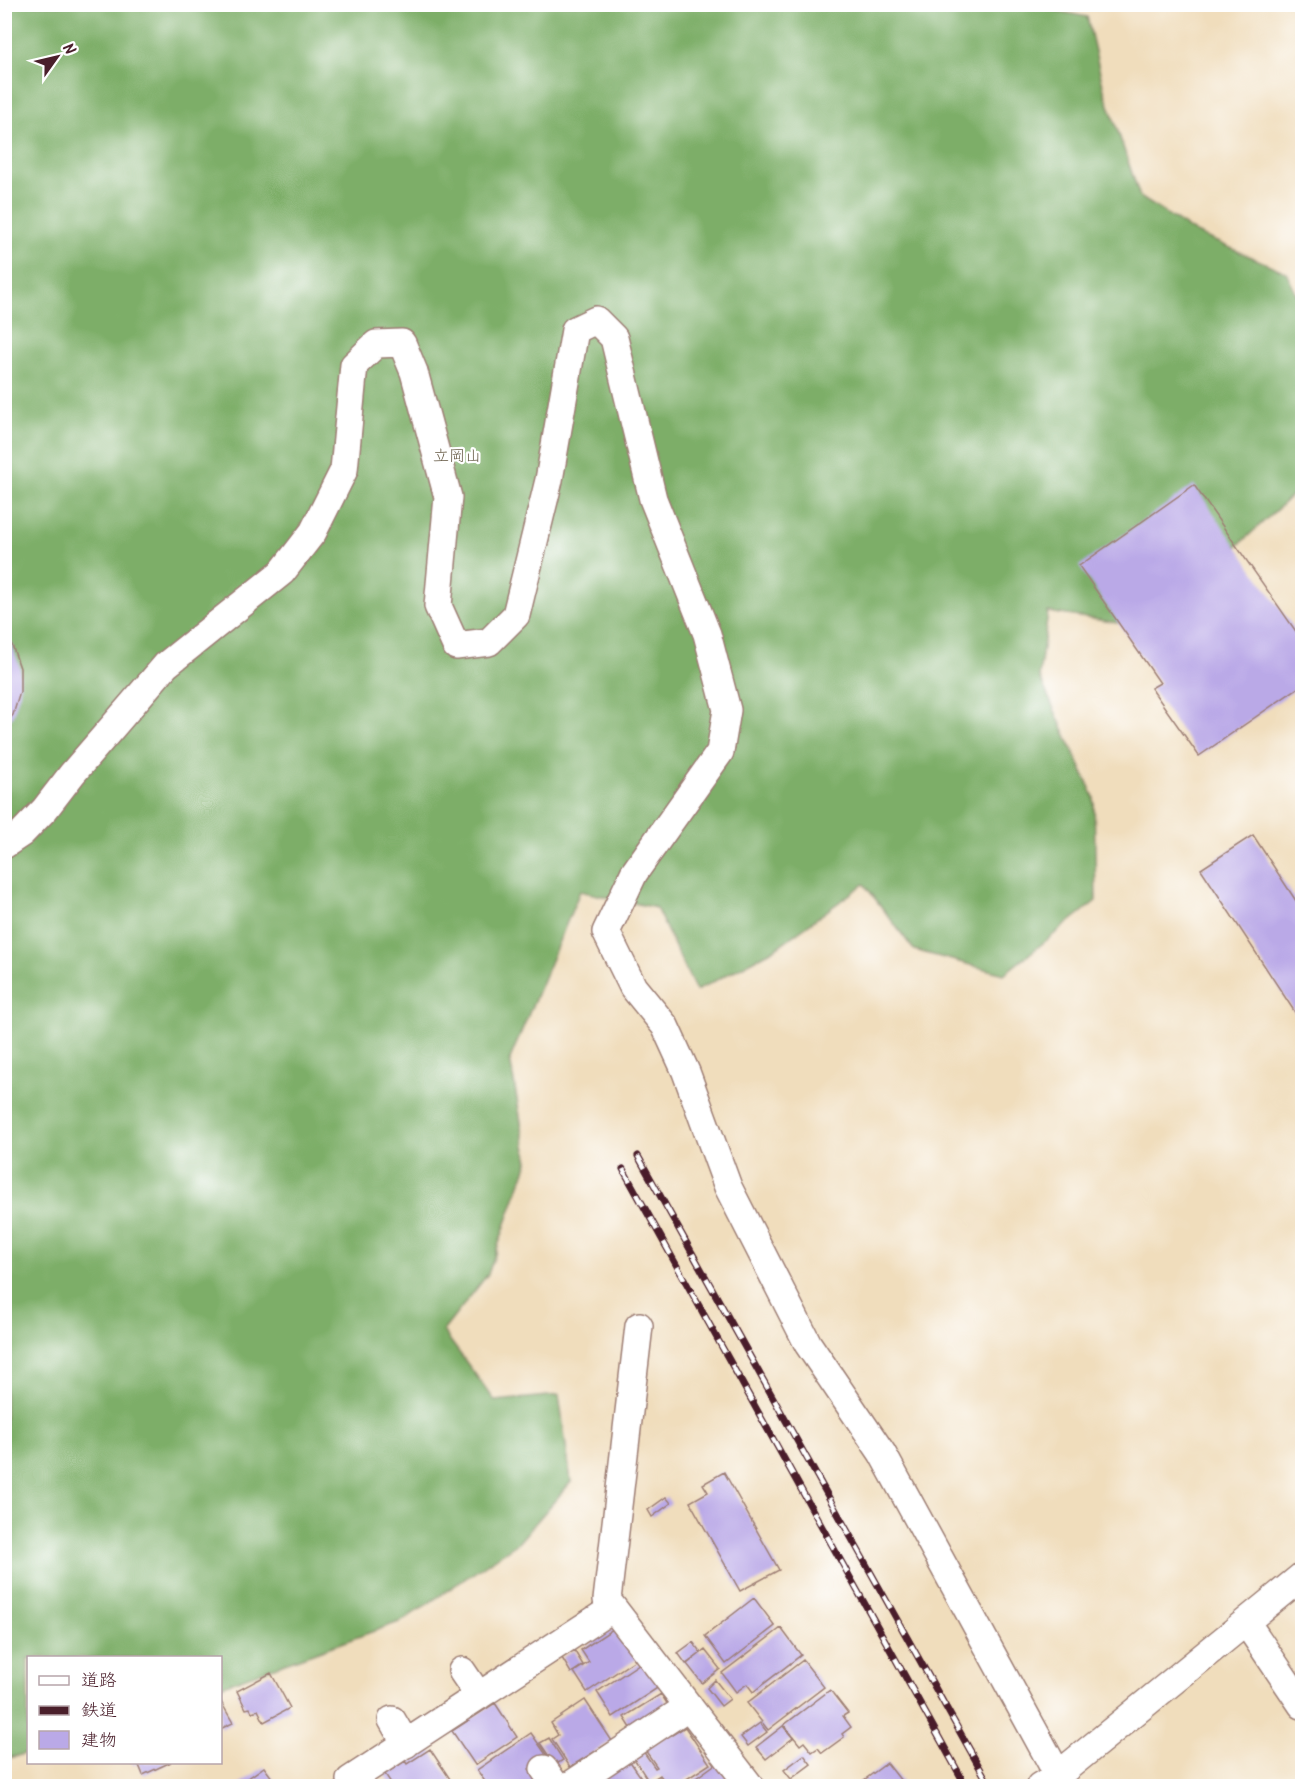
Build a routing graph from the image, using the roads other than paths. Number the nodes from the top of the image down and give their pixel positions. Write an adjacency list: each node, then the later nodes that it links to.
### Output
1 (4, 845): 13 (street)
2 (639, 1326): 4 (street)
3 (1302, 1576): 5 (street)
4 (614, 1608): 7 (street); 9 (street)
5 (1246, 1622): 8 (street); 13 (street)
6 (462, 1671): 7 (street)
7 (479, 1696): 11 (street)
8 (1302, 1705)
9 (689, 1706): 14 (street); 15 (street)
10 (392, 1720): 11 (street)
11 (406, 1743): 12 (street)
12 (350, 1780)
13 (1045, 1784)
14 (569, 1786)
15 (750, 1786)

